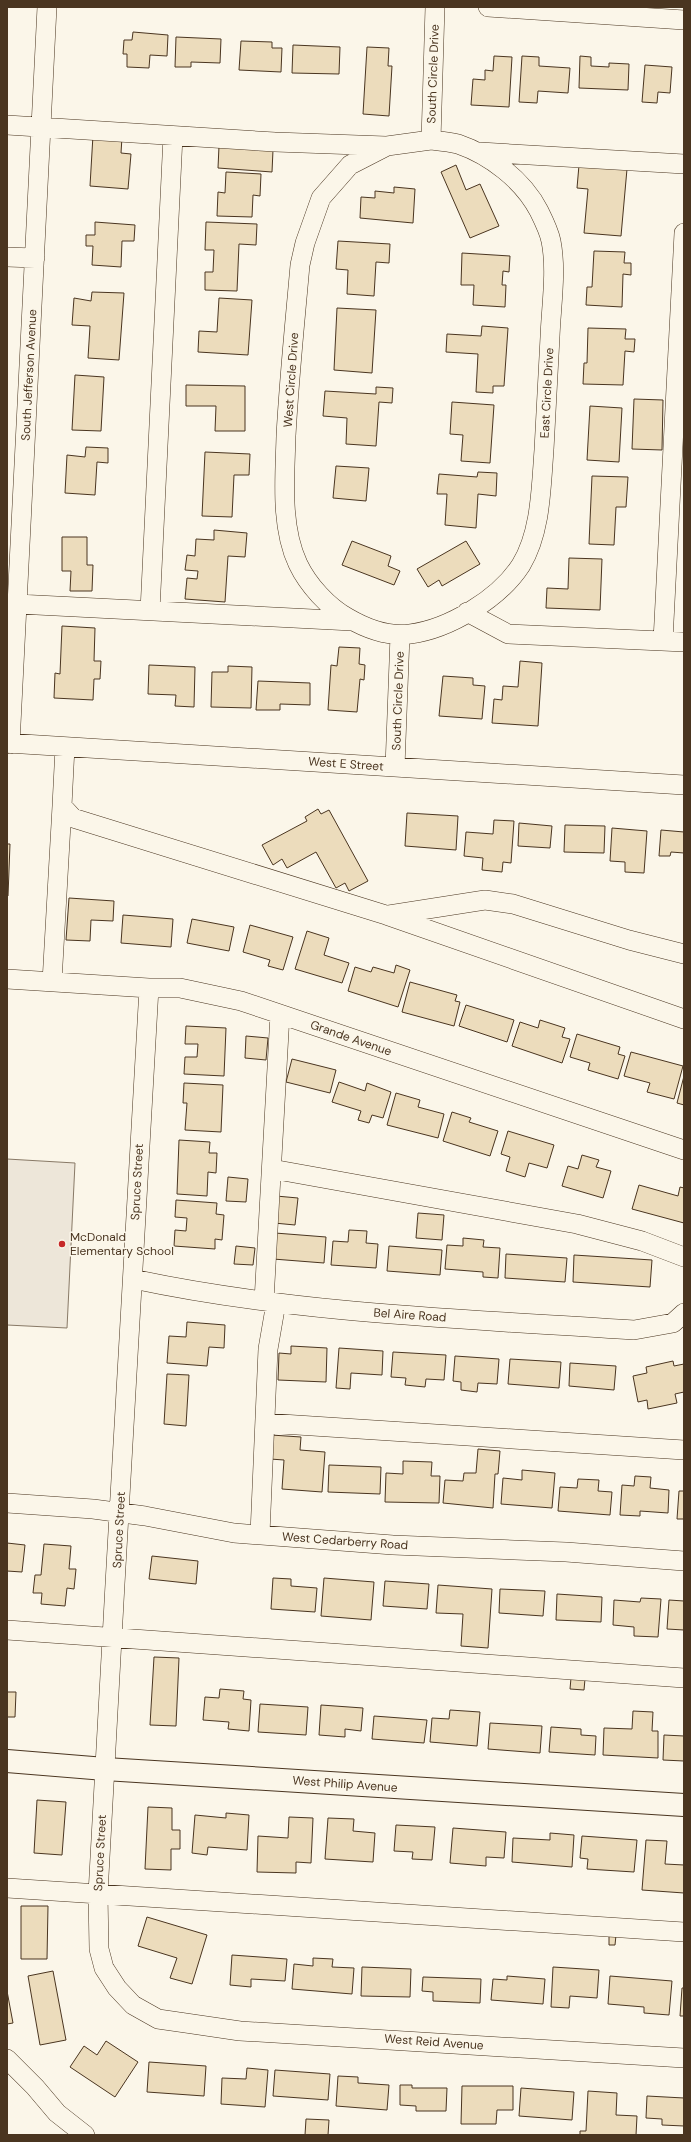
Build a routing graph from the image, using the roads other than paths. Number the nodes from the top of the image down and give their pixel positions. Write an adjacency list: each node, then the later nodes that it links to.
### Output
1 (47, 7): 6 (street, South Jefferson Avenue)
2 (435, 7): 8 (street, South Circle Drive)
3 (488, 7): 4 (street)
4 (684, 20)
5 (7, 125): 6 (street)
6 (41, 127): 7 (street); 14 (street, South Jefferson Avenue)
7 (173, 136): 9 (street); 17 (street)
8 (431, 140): 9 (street, West Circle Drive); 10 (street, East Circle Drive)
9 (387, 146): 19 (street, West Circle Drive)
10 (474, 152): 11 (street); 18 (street, East Circle Drive)
11 (684, 164)
12 (684, 232): 21 (street)
13 (7, 257): 14 (street)
14 (35, 258): 15 (street, South Jefferson Avenue)
15 (14, 522): 16 (street, South Jefferson Avenue)
16 (17, 604): 17 (street); 23 (street, South Jefferson Avenue)
17 (150, 611): 19 (street)
18 (467, 612): 20 (street, East Circle Drive); 21 (street)
19 (354, 621): 20 (street, West Circle Drive)
20 (400, 635): 25 (street, South Circle Drive)
21 (663, 641): 22 (street)
22 (684, 642)
23 (8, 744): 24 (street, West E Street)
24 (65, 747): 25 (street, West E Street); 27 (street)
25 (395, 768): 26 (street, West E Street)
26 (684, 786)
27 (62, 806): 28 (street); 31 (street)
28 (386, 916): 29 (street); 34 (street)
29 (684, 954)
30 (7, 979): 31 (street, Grande Avenue)
31 (52, 982): 32 (street, Grande Avenue)
32 (149, 988): 33 (street, Grande Avenue); 38 (street, Spruce Street)
33 (280, 1014): 35 (street, Grande Avenue); 36 (street)
34 (684, 1019)
35 (684, 1150)
36 (272, 1169): 37 (street); 39 (street)
37 (684, 1258)
38 (133, 1279): 39 (street, Bel Aire Road); 44 (street, Spruce Street)
39 (270, 1302): 40 (street, Bel Aire Road); 41 (street)
40 (684, 1313)
41 (266, 1423): 42 (street); 45 (street)
42 (684, 1450)
43 (7, 1503): 44 (street, West Cedarberry Road)
44 (120, 1512): 45 (street, West Cedarberry Road); 48 (street, Spruce Street)
45 (260, 1534): 46 (street, West Cedarberry Road)
46 (684, 1562)
47 (7, 1630): 48 (street)
48 (113, 1639): 49 (street); 51 (street, Spruce Street)
49 (684, 1678)
50 (7, 1761): 51 (main road, West Philip Avenue)
51 (105, 1769): 52 (main road, West Philip Avenue); 54 (street, Spruce Street)
52 (684, 1805)
53 (7, 1888): 54 (street)
54 (98, 1894): 55 (street); 56 (street, Spruce Street)
55 (684, 1932)
56 (184, 2023): 57 (street, West Reid Avenue)
57 (684, 2058)
58 (7, 2060): 59 (street)
59 (85, 2135)

